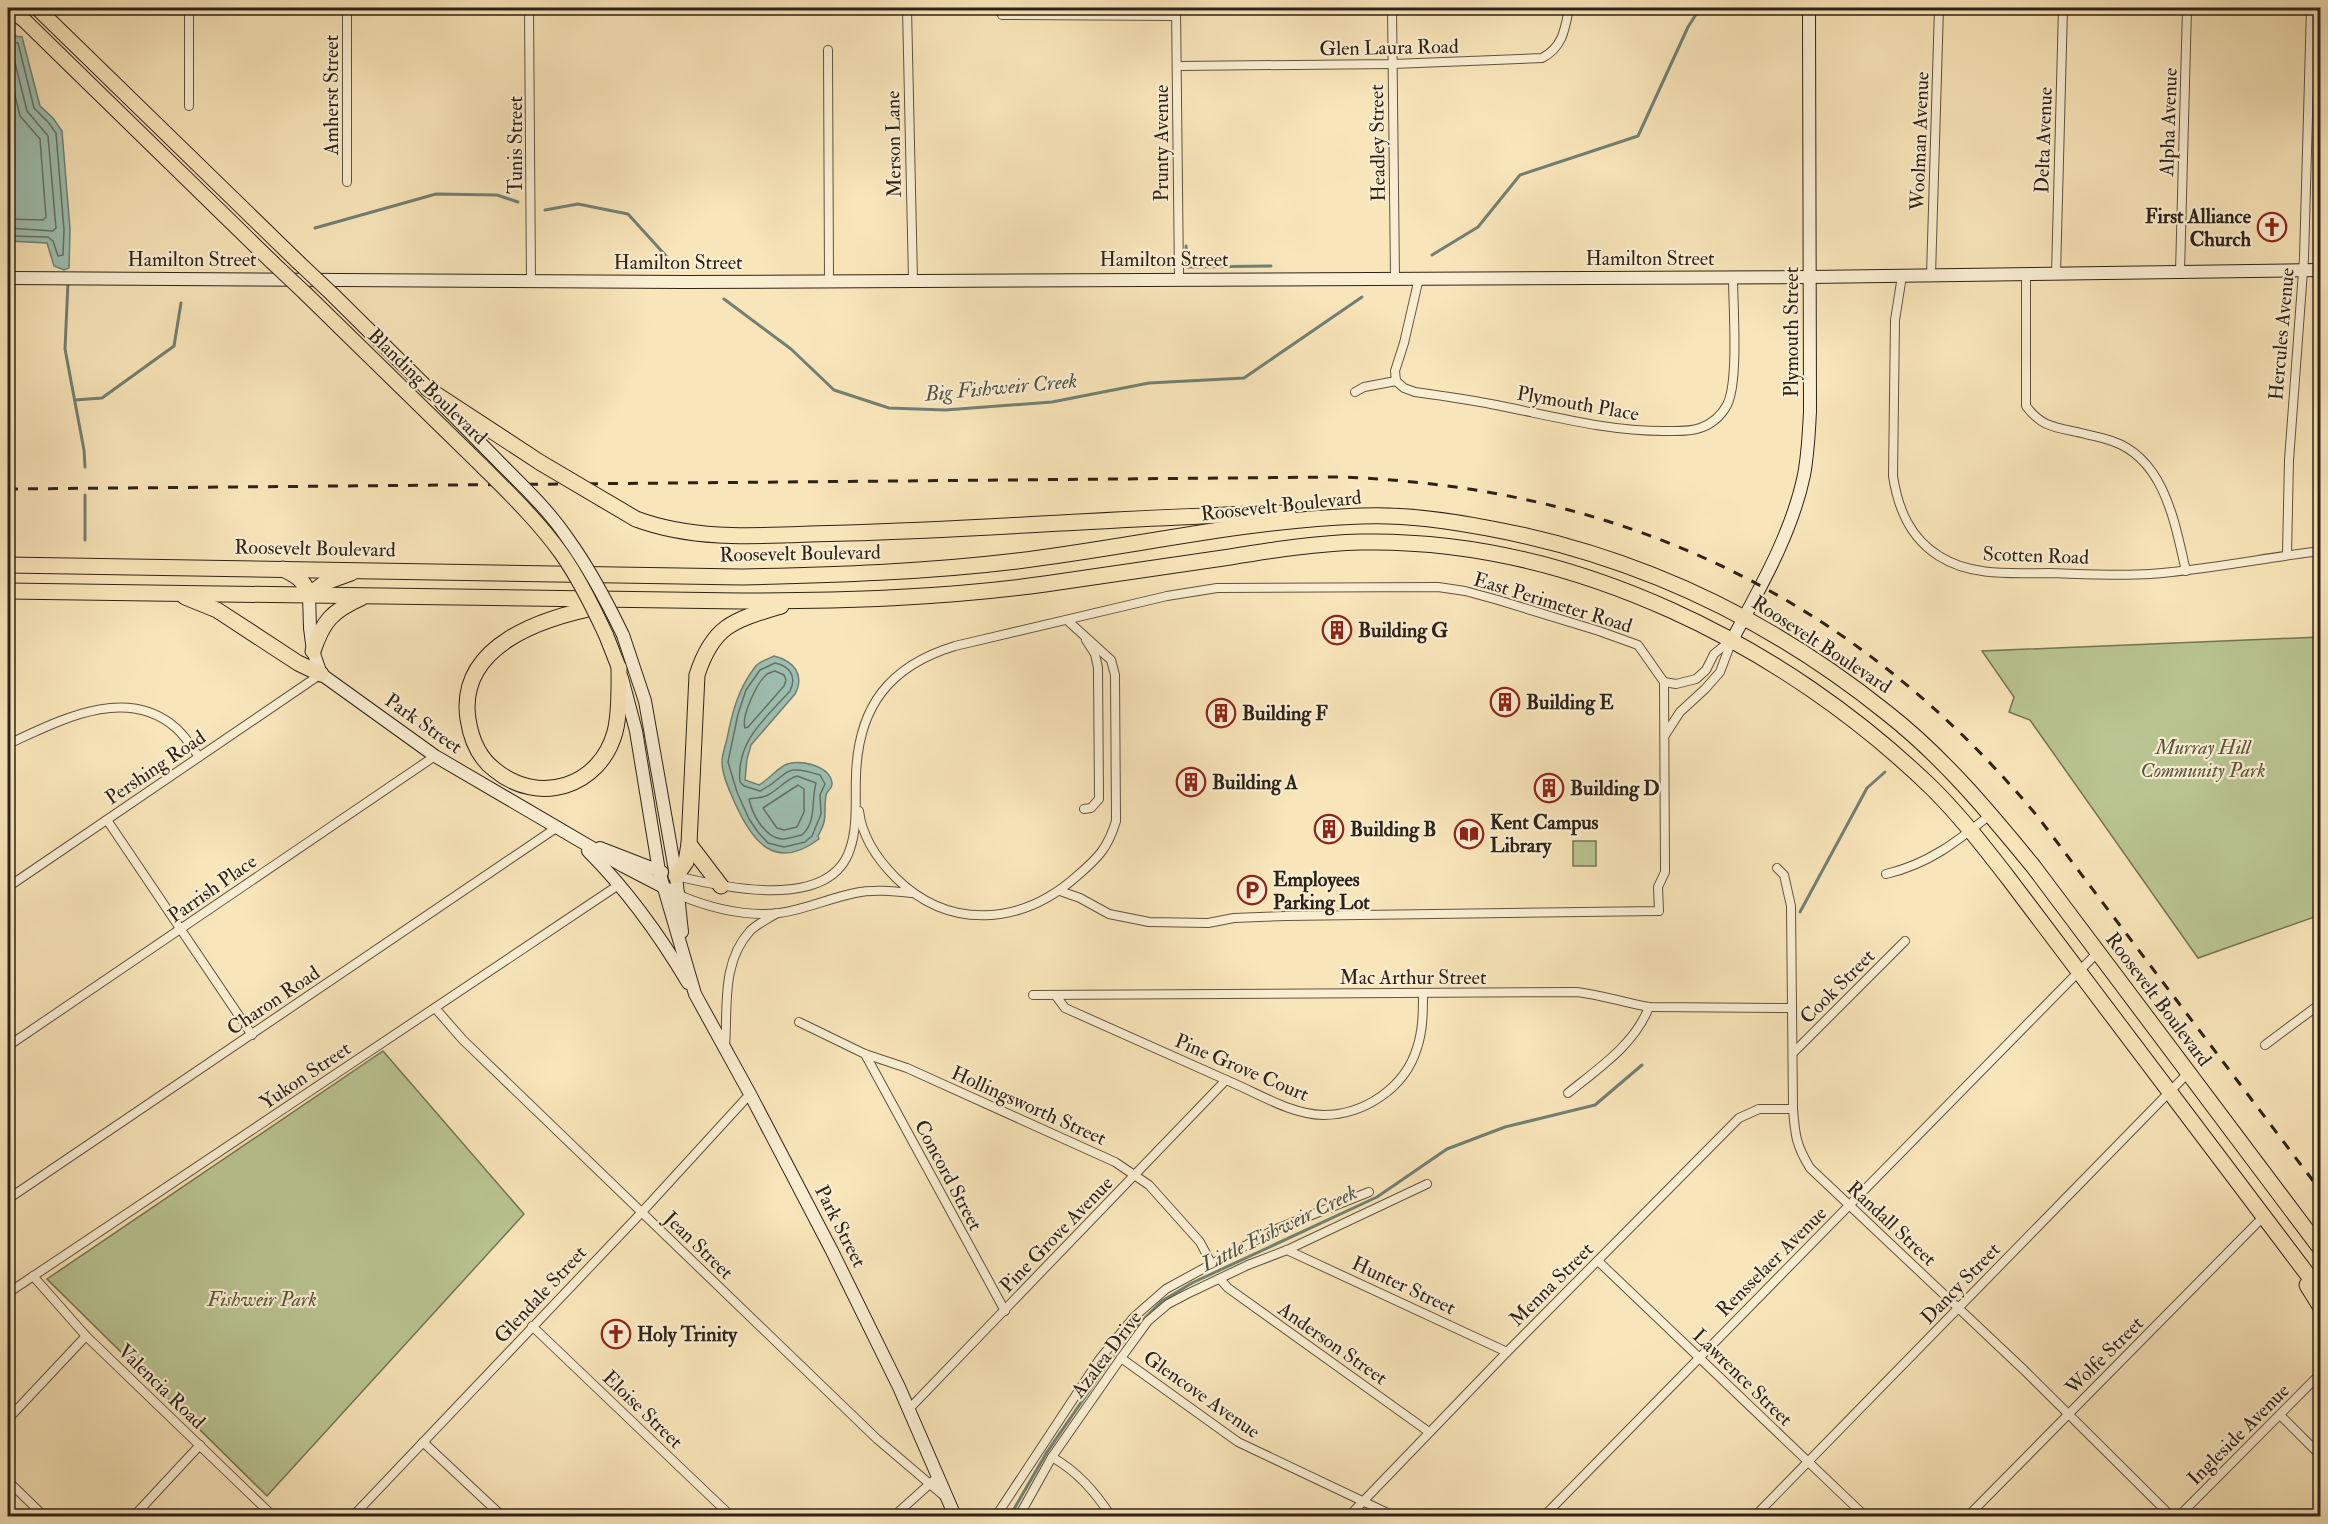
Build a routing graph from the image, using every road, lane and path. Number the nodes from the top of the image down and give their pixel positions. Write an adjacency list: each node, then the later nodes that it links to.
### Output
1 (8, 8): 58 (main road, Blanding Boulevard, bridge)
2 (37, 8): 38 (main road, Blanding Boulevard, bridge)
3 (189, 8): 19 (street)
4 (347, 8): 20 (street, Amherst Street)
5 (530, 8): 36 (street, Tunis Street)
6 (908, 8): 34 (street, Merson Lane)
7 (1392, 8): 17 (street, Headley Street)
8 (1569, 8): 17 (street, Glen Laura Road)
9 (1809, 8): 29 (street, Plymouth Street)
10 (1939, 8): 26 (street, Woolman Avenue)
11 (2063, 8): 25 (street, Delta Avenue)
12 (2187, 8): 23 (street, Alpha Avenue)
13 (2311, 8): 21 (street, Hercules Avenue)
14 (1176, 12): 15 (street); 18 (street, Prunty Avenue)
15 (1002, 15)
16 (828, 50): 35 (street)
17 (1393, 64): 18 (street, Glen Laura Road); 32 (street, Headley Street)
18 (1177, 66): 31 (street, Prunty Avenue)
19 (189, 106)
20 (347, 182)
21 (2303, 270): 22 (street, Hamilton Street); 23 (street, Hamilton Street); 42 (street, Hercules Avenue)
22 (2320, 270)
23 (2180, 272): 25 (street, Hamilton Street)
24 (2026, 274): 25 (street, Hamilton Street); 26 (street, Hamilton Street); 46 (street)
25 (2056, 274)
26 (1931, 275): 27 (street, Hamilton Street)
27 (1902, 276): 29 (street, Hamilton Street); 46 (street, Scotten Road)
28 (1733, 277): 29 (street, Hamilton Street); 33 (street, Hamilton Street); 37 (street, Plymouth Place)
29 (1810, 277): 53 (street, Plymouth Street)
30 (8, 278): 36 (street, Hamilton Street)
31 (1179, 278): 32 (street, Hamilton Street); 34 (street, Hamilton Street)
32 (1395, 278): 33 (street, Hamilton Street)
33 (1419, 278): 37 (street)
34 (913, 280): 35 (street, Hamilton Street)
35 (829, 281): 36 (street, Hamilton Street)
36 (531, 282)
37 (1396, 381): 39 (street)
38 (428, 389): 40 (highway, bridge); 76 (street, Blanding Boulevard, bridge)
39 (1355, 392)
40 (1362, 516): 45 (highway, Roosevelt Boulevard); 53 (highway, Roosevelt Boulevard)
41 (2320, 551): 42 (street, Scotten Road)
42 (2287, 555): 46 (street, Scotten Road)
43 (8, 565): 44 (highway, Roosevelt Boulevard)
44 (283, 569): 45 (highway, Roosevelt Boulevard); 49 (highway)
45 (360, 570): 49 (highway)
46 (2186, 571)
47 (8, 591): 48 (highway)
48 (176, 594): 49 (highway); 59 (highway)
49 (309, 595): 50 (highway); 57 (street)
50 (365, 596): 51 (highway); 57 (highway)
51 (639, 600): 52 (highway); 58 (highway)
52 (797, 601): 56 (highway); 72 (highway)
53 (1744, 617): 56 (street, Plymouth Street); 67 (highway, Roosevelt Boulevard)
54 (1068, 621): 55 (street); 60 (street, East Perimeter Road); 65 (street, East Perimeter Road)
55 (1083, 635): 66 (street); 81 (street)
56 (1732, 640): 60 (street); 61 (street); 70 (highway)
57 (313, 651): 59 (street)
58 (619, 668): 74 (street, Blanding Boulevard)
59 (321, 674): 63 (street, Park Street); 64 (street, Pershing Road)
60 (1664, 682): 61 (street)
61 (1665, 735): 81 (street)
62 (8, 744): 64 (street)
63 (435, 756): 69 (street, Park Street); 85 (street, Parrish Place)
64 (199, 757): 68 (street, Pershing Road)
65 (856, 793): 78 (street); 82 (street)
66 (1084, 809)
67 (1991, 814): 70 (street); 87 (highway, Roosevelt Boulevard)
68 (107, 820): 79 (street, Pershing Road); 85 (street)
69 (556, 828): 71 (street, Park Street); 99 (street, Charon Road)
70 (1971, 830): 75 (street); 89 (highway)
71 (576, 840): 74 (street, Park Street); 77 (street); 80 (street, Park Street)
72 (689, 844): 76 (highway); 78 (highway)
73 (1777, 868): 97 (street, Randall Street)
74 (659, 871): 76 (street, Park Street); 80 (street, Blanding Boulevard)
75 (1886, 874)
76 (676, 876): 78 (street); 83 (street, Blanding Boulevard)
77 (620, 884): 91 (street); 96 (street, Yukon Street)
78 (721, 886)
79 (8, 887)
80 (663, 887): 83 (street, Park Street); 88 (street, Park Street)
81 (1060, 891): 82 (street)
82 (911, 893): 84 (street)
83 (679, 895): 84 (street); 88 (street, Park Street)
84 (778, 913): 102 (street)
85 (182, 930): 99 (street); 101 (street, Parrish Place)
86 (1905, 941): 103 (street, Cook Street)
87 (2098, 952): 89 (street, Rensselaer Avenue); 105 (highway, Roosevelt Boulevard)
88 (685, 957): 91 (street, Park Street)
89 (2079, 970): 107 (highway); 116 (street, Rensselaer Avenue)
90 (1423, 993): 93 (street, Mac Arthur Street); 95 (street, Mac Arthur Street); 106 (street, Pine Grove Court)
91 (695, 994): 102 (street, Park Street)
92 (1033, 995): 93 (street, Mac Arthur Street)
93 (1056, 996): 106 (street, Pine Grove Court)
94 (2320, 1004): 100 (street)
95 (1649, 1007): 97 (street, Mac Arthur Street); 108 (street)
96 (435, 1008): 117 (street, Jean Street); 124 (street, Yukon Street)
97 (1792, 1008): 103 (street, Randall Street)
98 (799, 1022): 104 (street, Hollingsworth Street)
99 (252, 1035): 114 (street, Charon Road)
100 (2265, 1045)
101 (8, 1046)
102 (725, 1047): 109 (street, Park Street)
103 (1793, 1053): 110 (street, Randall Street)
104 (865, 1054): 111 (street, Hollingsworth Street); 130 (street, Concord Street)
105 (2188, 1073): 107 (street, Dancy Street); 115 (highway, Roosevelt Boulevard)
106 (1226, 1080): 111 (street, Pine Grove Avenue)
107 (2170, 1092): 118 (highway); 129 (street, Dancy Street)
108 (1568, 1093)
109 (750, 1094): 117 (street, Glendale Street); 137 (street, Park Street)
110 (1793, 1109): 116 (street, Randall Street); 122 (street, Menna Street)
111 (1135, 1175): 123 (street, Hollingsworth Street); 130 (street, Pine Grove Avenue)
112 (1427, 1184): 120 (street, Azalea Drive)
113 (1369, 1192): 123 (street, Azalea Drive)
114 (8, 1199)
115 (2283, 1199): 119 (highway); 121 (highway)
116 (1849, 1206): 129 (street, Randall Street); 135 (street, Rensselaer Avenue)
117 (642, 1212): 131 (street, Glendale Street); 147 (street, Jean Street)
118 (2264, 1216): 126 (highway); 128 (highway); 138 (street, Wolfe Street)
119 (2320, 1248)
120 (1287, 1250): 125 (street, Azalea Drive); 133 (street, Hunter Street)
121 (2320, 1253)
122 (1598, 1261): 133 (street, Menna Street); 135 (street, Lawrence Street)
123 (1212, 1263): 158 (street, Azalea Drive)
124 (33, 1276): 127 (street, Yukon Street); 132 (street, Valencia Road)
125 (1220, 1279): 134 (street, Azalea Drive); 141 (street, Anderson Street)
126 (2320, 1291)
127 (8, 1293)
128 (2320, 1306)
129 (1958, 1308): 138 (street, Randall Street); 146 (street, Dancy Street)
130 (1005, 1311): 137 (street, Pine Grove Avenue)
131 (532, 1326): 142 (street, Glendale Street); 155 (street, Eloise Street)
132 (86, 1336): 140 (street); 143 (street, Valencia Road)
133 (1507, 1352): 141 (street, Menna Street)
134 (1121, 1358): 145 (street, Azalea Drive); 149 (street, Glencove Avenue)
135 (1699, 1358): 146 (street, Lawrence Street); 163 (street, Rensselaer Avenue)
136 (2320, 1374): 139 (street, Ingleside Avenue)
137 (909, 1409): 147 (street, Park Street)
138 (2068, 1415): 166 (street, Wolfe Street); 167 (street, Randall Street)
139 (2280, 1416): 144 (street); 168 (street, Ingleside Avenue)
140 (8, 1419)
141 (1429, 1432): 149 (street, Menna Street)
142 (423, 1442): 153 (street, Glendale Street); 154 (street)
143 (200, 1445): 151 (street); 152 (street, Valencia Road)
144 (2320, 1455)
145 (1052, 1457): 159 (street, Azalea Drive); 160 (street)
146 (1808, 1463): 164 (street, Dancy Street); 165 (street, Lawrence Street)
147 (934, 1480): 156 (street); 157 (street, Park Street)
148 (8, 1481): 150 (street)
149 (1363, 1501): 161 (street, Menna Street); 162 (street)
150 (44, 1516)
151 (134, 1516)
152 (273, 1516)
153 (353, 1516)
154 (502, 1516)
155 (731, 1516)
156 (894, 1516)
157 (955, 1516)
158 (996, 1516)
159 (1019, 1516)
160 (1111, 1516)
161 (1349, 1516)
162 (1394, 1516)
163 (1544, 1516)
164 (1755, 1516)
165 (1865, 1516)
166 (1968, 1516)
167 (2170, 1516)
168 (2179, 1516)

